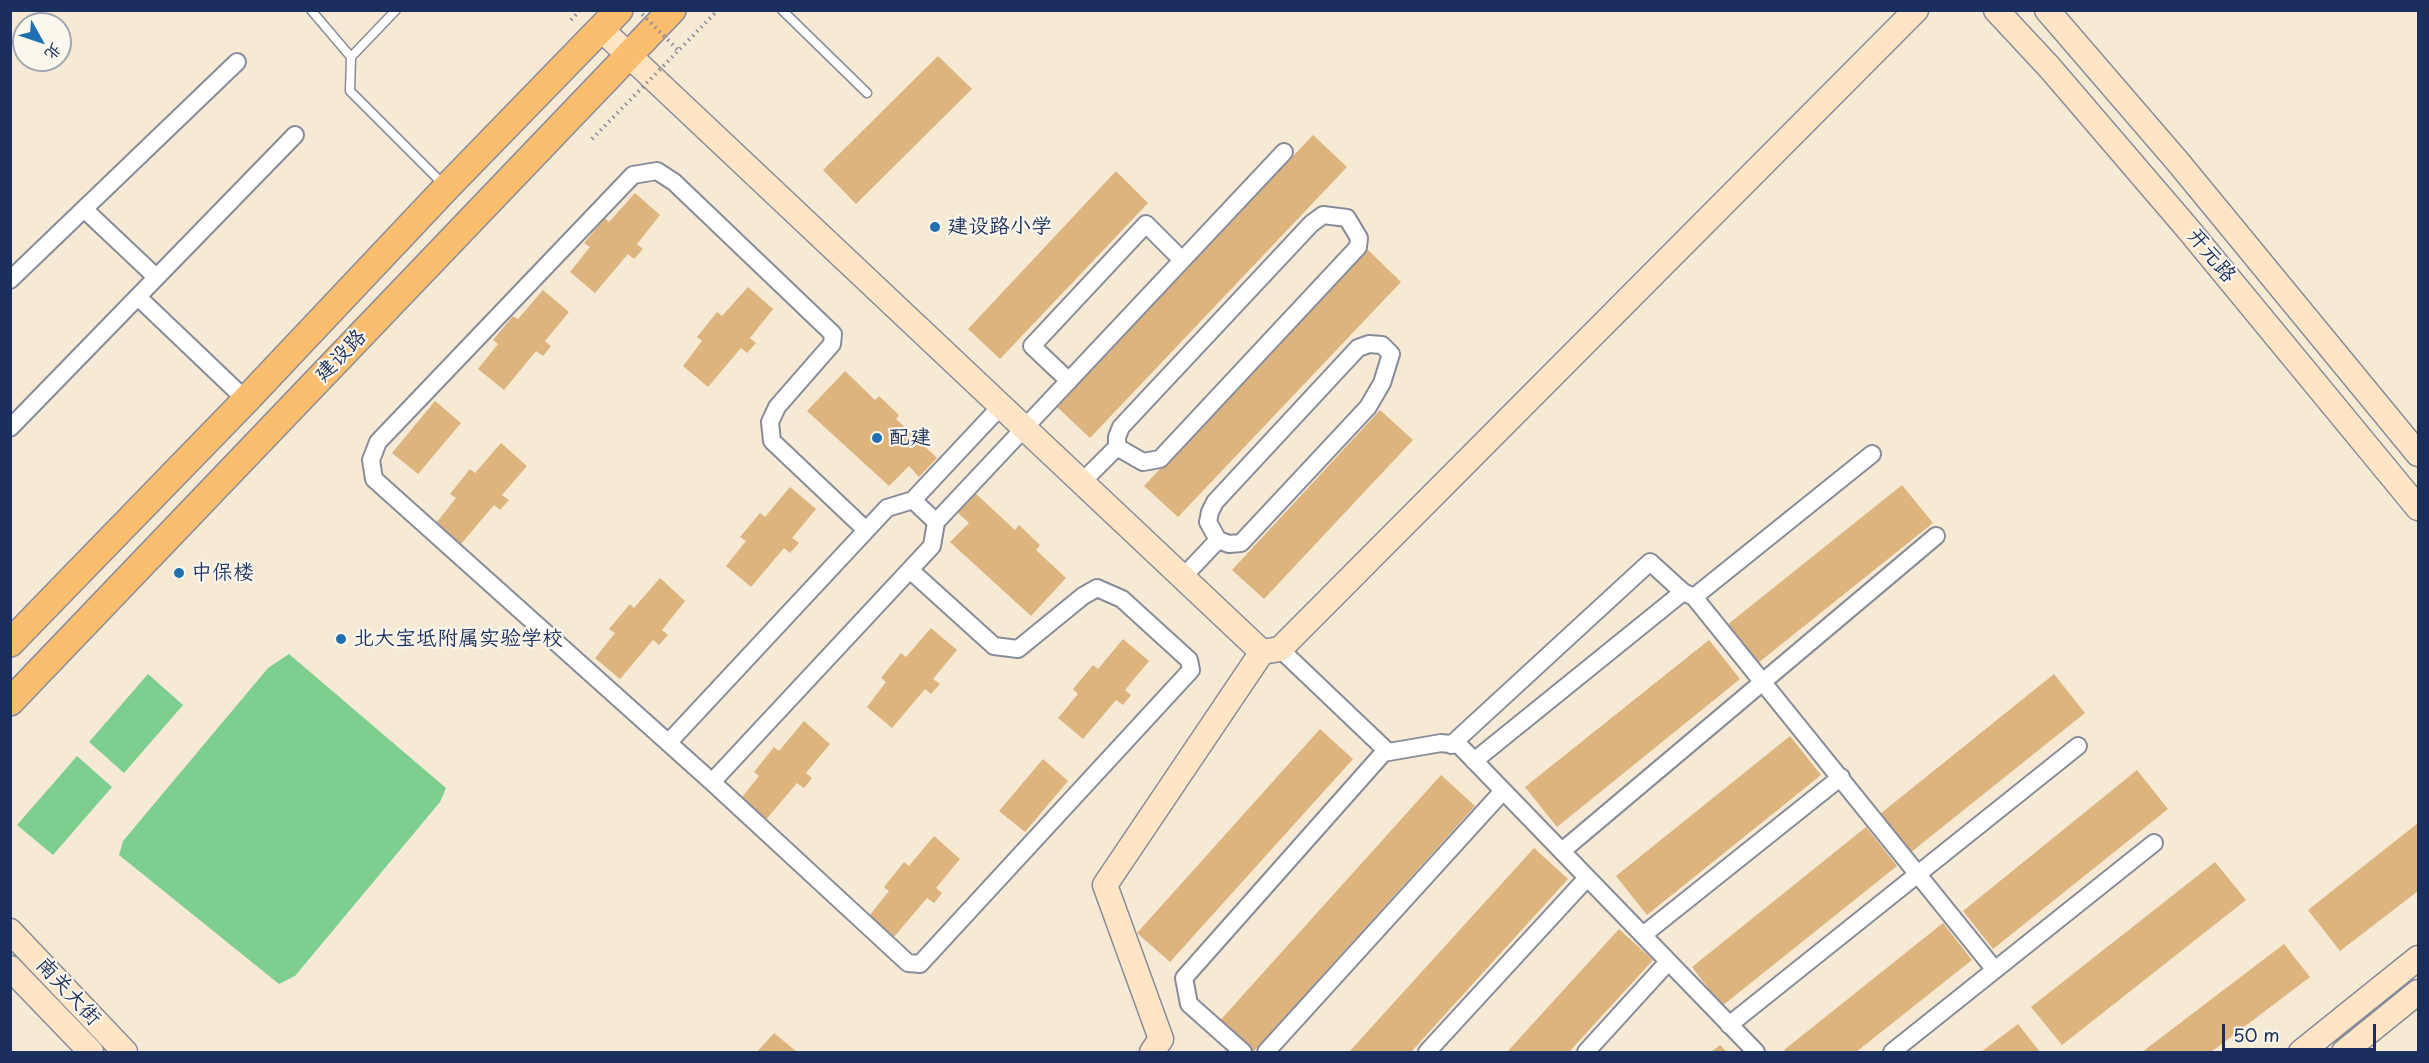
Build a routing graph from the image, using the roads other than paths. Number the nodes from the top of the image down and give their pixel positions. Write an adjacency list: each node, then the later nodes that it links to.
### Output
1 (311, 10): 10 (lane)
2 (396, 10): 10 (lane)
3 (672, 10): 9 (main road, 建设路)
4 (782, 10): 12 (lane)
5 (1916, 10): 40 (street)
6 (1996, 10): 31 (street, 开元路)
7 (2047, 10): 28 (street, 开元路)
8 (610, 20): 9 (street); 15 (main road, 建设路)
9 (628, 55): 23 (street); 42 (main road, 建设路)
10 (351, 57): 15 (lane)
11 (237, 62): 16 (street)
12 (867, 93)
13 (295, 135): 18 (street)
14 (1284, 152): 17 (street)
15 (447, 187): 22 (main road, 建设路)
16 (84, 209): 18 (street); 19 (street)
17 (1182, 260): 21 (street); 21 (street)
18 (156, 277): 20 (street)
19 (10, 280)
20 (138, 297): 22 (street); 24 (street)
21 (1069, 381): 25 (street)
22 (246, 400): 39 (main road, 建设路)
23 (1001, 406): 25 (street); 30 (street)
24 (10, 428)
25 (1025, 428): 29 (street); 32 (street)
26 (1117, 447): 26 (street); 29 (street)
27 (1872, 454): 38 (street)
28 (2418, 454)
29 (1082, 482): 37 (street)
30 (914, 500): 32 (street); 33 (street)
31 (2418, 508)
32 (936, 522): 36 (street)
33 (866, 530): 43 (street); 43 (street)
34 (1936, 536): 41 (street)
35 (1218, 540): 35 (street); 37 (street)
36 (910, 570): 49 (street); 49 (street)
37 (1182, 577): 40 (street)
38 (1689, 595): 41 (street); 44 (street); 47 (street)
39 (10, 643)
40 (1271, 651): 46 (street); 65 (street)
41 (1764, 681): 48 (street); 52 (street)
42 (10, 702)
43 (668, 743): 49 (street)
44 (1451, 744): 46 (street); 47 (street)
45 (2078, 746): 53 (street)
46 (1383, 753): 66 (street)
47 (1474, 761): 50 (street)
48 (1841, 777): 53 (street); 56 (street)
49 (712, 782)
50 (1503, 790): 52 (street); 67 (street)
51 (2154, 843): 60 (street)
52 (1562, 851): 54 (street)
53 (1918, 873): 60 (street); 62 (street)
54 (1587, 878): 56 (street); 68 (street)
55 (10, 931): 64 (street, 南关大街)
56 (1643, 935): 58 (street)
57 (2418, 958): 72 (street)
58 (1668, 962): 62 (street); 69 (street)
59 (10, 968): 63 (street, 南关大街)
60 (1995, 970): 71 (street)
61 (2418, 992): 73 (street)
62 (1729, 1025): 70 (street)
63 (91, 1053)
64 (125, 1053)
65 (1152, 1053)
66 (1243, 1053)
67 (1266, 1053)
68 (1427, 1053)
69 (1586, 1053)
70 (1756, 1053)
71 (1892, 1053)
72 (2301, 1053)
73 (2344, 1053)

